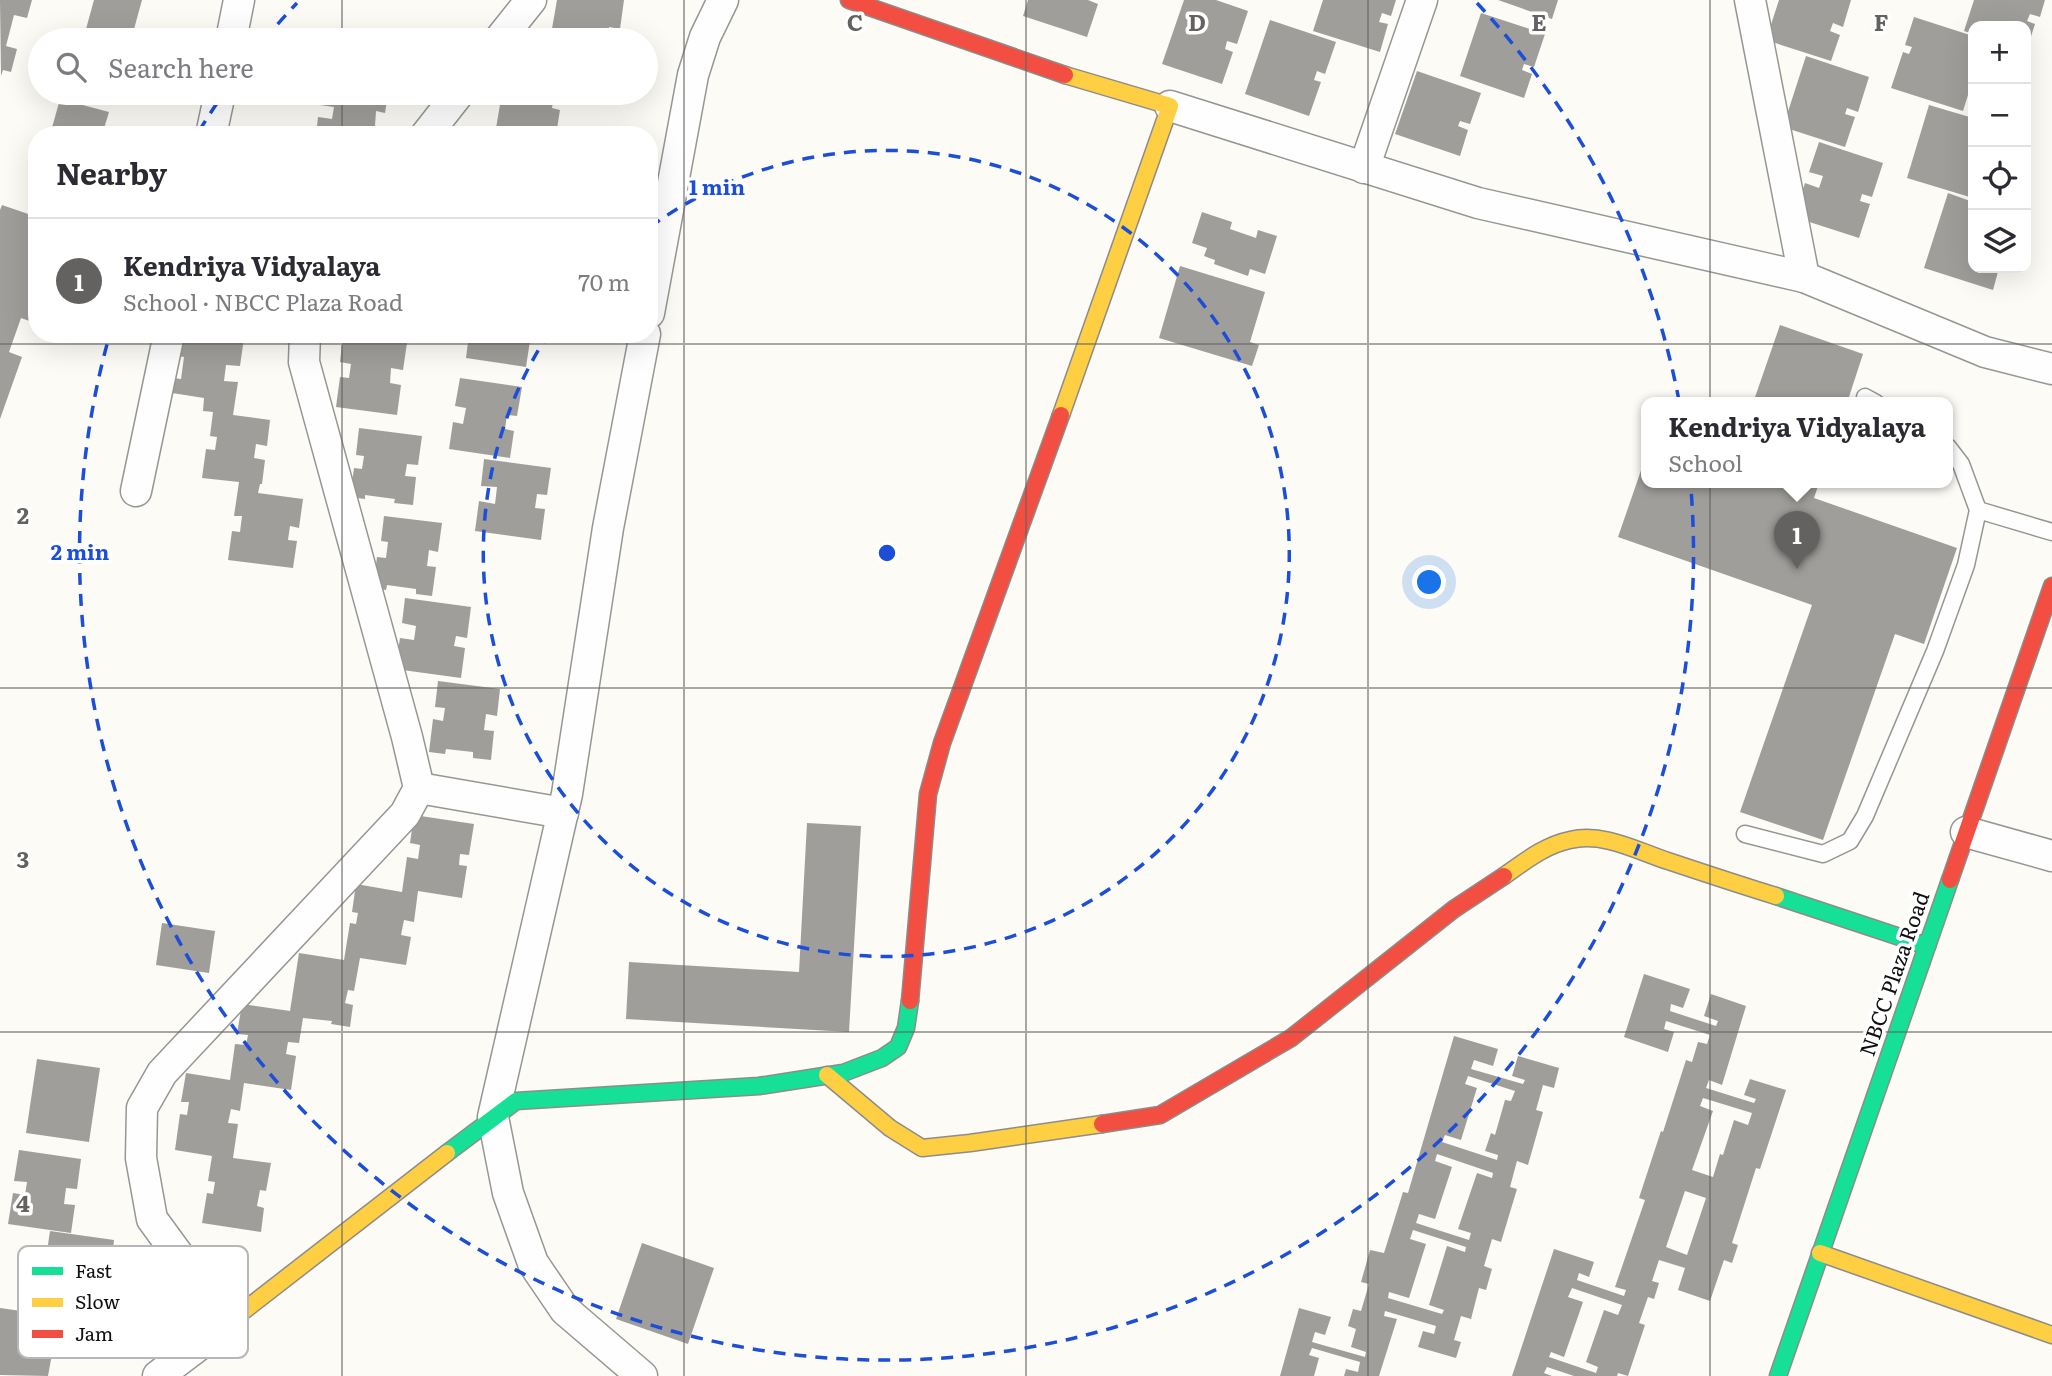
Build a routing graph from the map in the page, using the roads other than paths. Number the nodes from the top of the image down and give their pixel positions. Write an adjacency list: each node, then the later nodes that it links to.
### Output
1 (239, 0): 7 (street)
2 (531, 0): 8 (street)
3 (723, 0): 15 (street)
4 (849, 0): 11 (street)
5 (1422, 0): 14 (street)
6 (1750, 0): 16 (street)
7 (233, 28)
8 (509, 28)
9 (217, 105): 12 (street)
10 (450, 105): 13 (street)
11 (1170, 106): 14 (street); 32 (street)
12 (213, 126)
13 (433, 126)
14 (1364, 167): 16 (street)
15 (658, 264)
16 (1804, 277): 20 (street)
17 (167, 343): 22 (street)
18 (305, 343): 26 (street)
19 (643, 343): 27 (street)
20 (2052, 369)
21 (1953, 454): 23 (lane)
22 (136, 491)
23 (1978, 510): 24 (lane); 29 (lane)
24 (2052, 532)
25 (2052, 586): 28 (street, NBCC Plaza Road)
26 (419, 788): 27 (street); 34 (street)
27 (563, 813): 33 (street)
28 (1966, 832): 30 (street); 31 (street, NBCC Plaza Road)
29 (1745, 834)
30 (2052, 856)
31 (1927, 946): 32 (street); 35 (street, NBCC Plaza Road)
32 (827, 1075): 33 (street)
33 (493, 1117): 36 (street); 40 (street)
34 (172, 1246)
35 (1820, 1253): 37 (street); 41 (street, NBCC Plaza Road)
36 (248, 1307)
37 (2052, 1335)
38 (182, 1358): 39 (street)
39 (158, 1376)
40 (642, 1376)
41 (1778, 1376)

